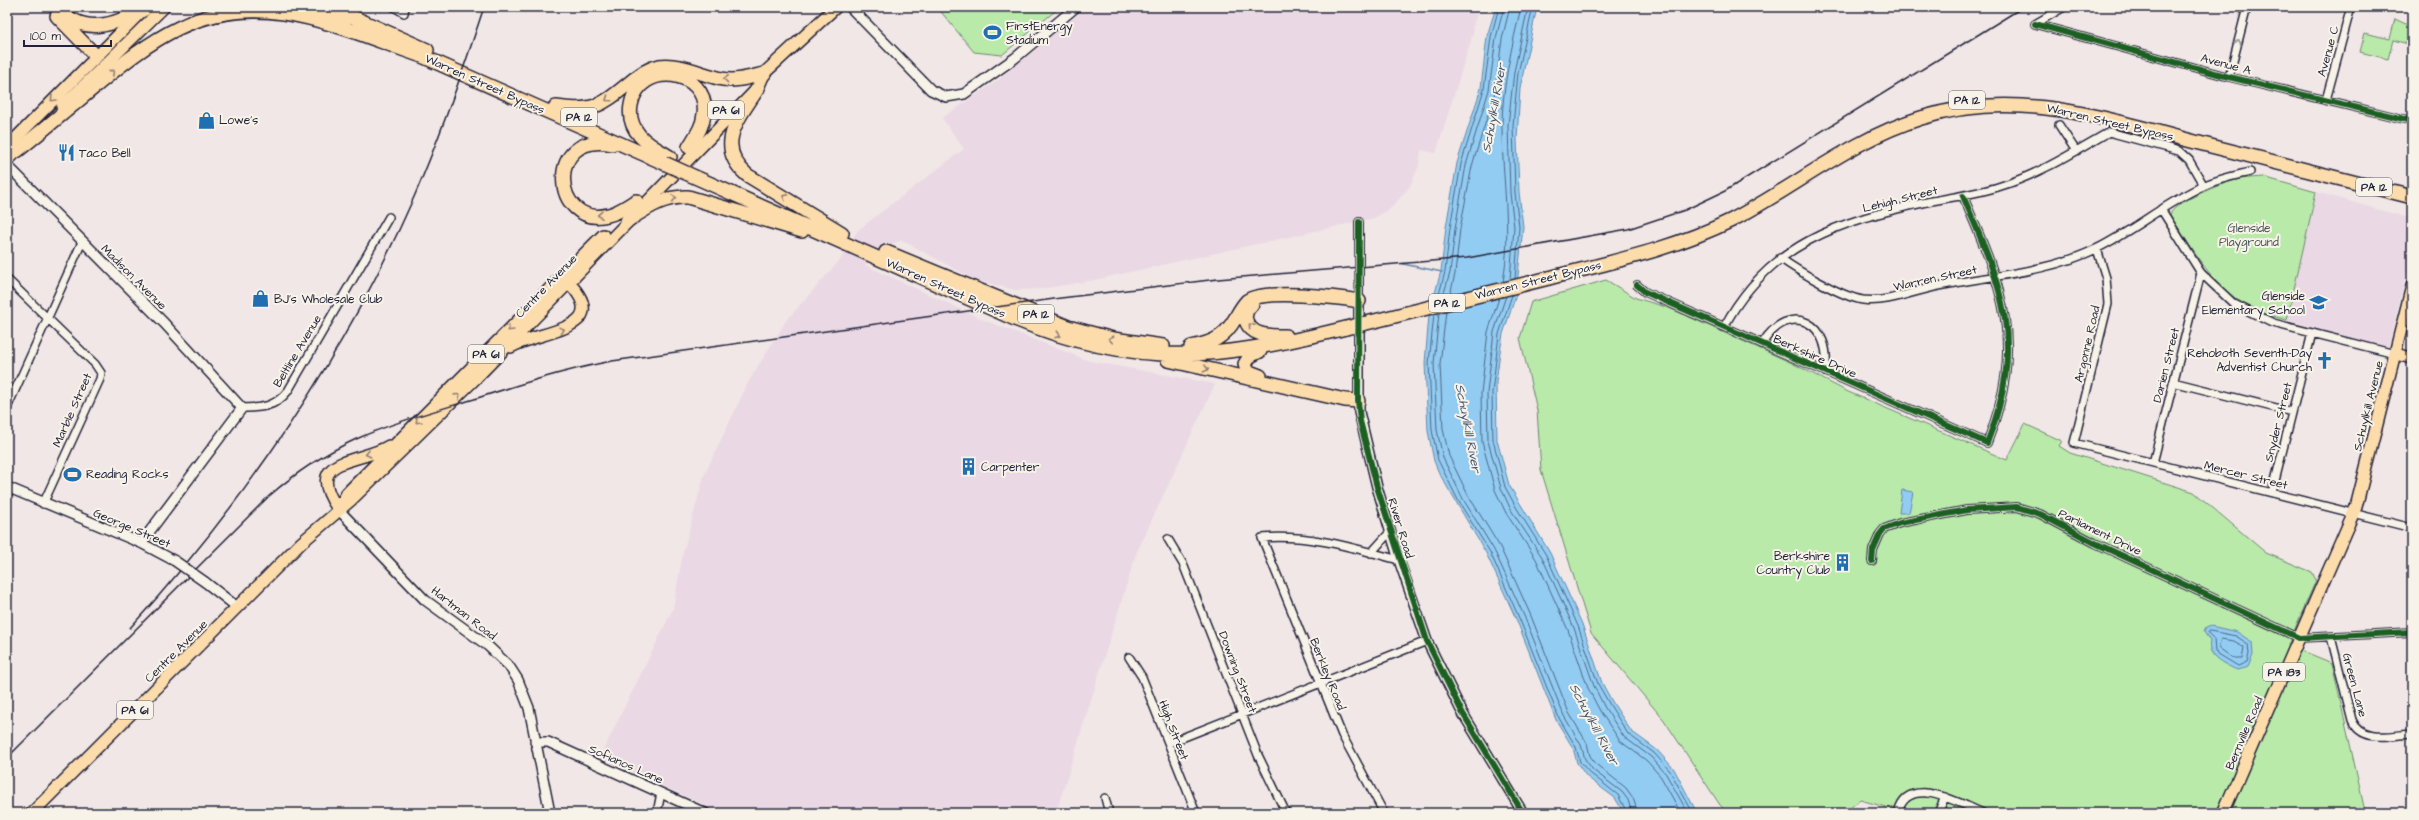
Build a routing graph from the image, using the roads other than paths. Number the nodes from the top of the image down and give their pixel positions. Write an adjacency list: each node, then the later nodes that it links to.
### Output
1 (50, 7): 15 (highway)
2 (57, 7): 12 (highway)
3 (164, 7): 17 (main road)
4 (310, 7): 16 (highway, Warren Street Bypass / PA 12)
5 (329, 7): 22 (highway, Warren Street Bypass / PA 12)
6 (394, 7): 14 (street)
7 (836, 7): 18 (main road, Centre Avenue / PA 61)
8 (1076, 7): 13 (street)
9 (2064, 7): 19 (street, Avenue A)
10 (2247, 7): 19 (street, one-way to 10)
11 (2351, 7): 21 (street, Avenue C)
12 (145, 8): 15 (main road)
13 (856, 9)
14 (404, 10)
15 (96, 56): 17 (main road); 27 (main road, one-way to 27)
16 (422, 56): 25 (highway, Warren Street Bypass / PA 12); 27 (highway, one-way to 16)
17 (108, 61): 27 (main road)
18 (764, 74): 20 (main road, Centre Avenue / PA 61); 22 (highway, one-way to 22); 26 (main road, Centre Avenue / PA 61)
19 (2229, 77): 21 (street, Avenue A)
20 (758, 88): 40 (main road, Centre Avenue / PA 61); 42 (highway, one-way to 20)
21 (2326, 100): 23 (street, Avenue A)
22 (556, 107): 29 (highway, Warren Street Bypass / PA 12)
23 (2412, 121)
24 (2059, 125): 28 (street)
25 (627, 147): 29 (highway, Warren Street Bypass / PA 12); 37 (highway, one-way to 25)
26 (689, 147): 29 (highway); 37 (main road, Centre Avenue / PA 61)
27 (12, 149): 30 (main road)
28 (2076, 151): 33 (street, Lehigh Street); 35 (street, Lehigh Street)
29 (667, 160): 42 (highway, Warren Street Bypass / PA 12, bridge)
30 (7, 161)
31 (7, 165): 43 (street, Madison Avenue)
32 (2250, 172): 33 (street, Warren Street)
33 (2204, 186): 38 (street, Warren Street)
34 (2412, 190): 48 (highway, Warren Street Bypass / PA 12)
35 (1963, 196): 46 (street, Lehigh Street); 49 (street)
36 (2412, 197): 48 (highway, Warren Street Bypass / PA 12)
37 (636, 201): 51 (main road, Centre Avenue / PA 61)
38 (2161, 209): 44 (street, Warren Street); 47 (street)
39 (389, 216): 71 (street, Beltline Avenue)
40 (627, 221): 42 (highway, one-way to 42); 51 (main road, Centre Avenue / PA 61)
41 (1359, 222): 54 (street, River Road)
42 (839, 236): 45 (highway, Warren Street Bypass / PA 12)
43 (82, 242): 55 (street); 71 (street, Madison Avenue)
44 (2097, 249): 49 (street, Warren Street); 74 (street, Argonne Road)
45 (885, 256): 62 (highway, Warren Street Bypass / PA 12, one-way to 45); 63 (highway, Warren Street Bypass / PA 12, one-way to 63)
46 (1780, 258): 49 (street, Warren Street); 57 (street, Lehigh Street)
47 (2201, 273): 58 (street); 68 (street, Darien Street)
48 (1549, 274): 56 (highway, Warren Street Bypass / PA 12, bridge)
49 (1996, 277): 67 (street, Berkshire Drive)
50 (7, 279): 55 (street)
51 (565, 279): 64 (main road, Centre Avenue / PA 61); 64 (main road, one-way to 51); 73 (main road, Centre Avenue / PA 61, one-way to 73)
52 (1637, 285): 57 (street, Berkshire Drive)
53 (2412, 286): 65 (main road, Schuylkill Avenue / PA 183)
54 (1359, 301): 59 (highway, one-way to 54); 62 (highway); 69 (street, River Road)
55 (48, 320): 70 (street); 78 (street, Marble Street)
56 (1346, 325): 59 (highway, Warren Street Bypass / PA 12); 61 (highway, Warren Street Bypass / PA 12)
57 (1724, 327): 60 (street, Berkshire Drive)
58 (2312, 333): 65 (street); 72 (street, Snyder Street)
59 (1286, 336): 62 (highway, Warren Street Bypass / PA 12)
60 (1762, 344): 67 (street, Berkshire Drive); 67 (street)
61 (1273, 346): 63 (highway, Warren Street Bypass / PA 12); 69 (highway)
62 (1191, 347)
63 (1128, 351): 69 (highway, one-way to 69)
64 (500, 353): 79 (main road, Centre Avenue / PA 61, one-way to 64)
65 (2395, 354): 66 (main road); 80 (main road, Schuylkill Avenue / PA 183)
66 (2412, 358)
67 (1825, 372)
68 (2173, 382): 72 (street); 75 (street, Darien Street)
69 (1358, 401): 83 (street, River Road)
70 (7, 408)
71 (242, 408): 85 (street)
72 (2292, 412): 77 (street, Snyder Street)
73 (403, 437): 79 (main road, Centre Avenue / PA 61); 79 (main road, one-way to 79)
74 (2074, 443): 75 (street, Mercer Street)
75 (2153, 463): 77 (street, Mercer Street)
76 (7, 487): 78 (street, George Street)
77 (2272, 493): 80 (street, Mercer Street)
78 (43, 504): 85 (street, George Street)
79 (338, 509): 89 (main road, Centre Avenue / PA 61); 98 (street, Hartman Road)
80 (2353, 513): 81 (street, Mercer Street); 82 (main road, Schuylkill Avenue / PA 183)
81 (2412, 528)
82 (2345, 531): 92 (main road, Bernville Road / PA 183)
83 (1390, 532): 86 (street); 87 (street, River Road)
84 (1168, 540): 96 (street, Downing Street)
85 (141, 543): 89 (street, George Street, bridge)
86 (1371, 553): 87 (street); 95 (street, Berkley Road)
87 (1399, 560): 93 (street, River Road)
88 (1872, 561): 92 (street, Parliament Drive)
89 (238, 607): 103 (main road, Centre Avenue / PA 61)
90 (2412, 632): 91 (street, Parliament Drive)
91 (2331, 637): 92 (street, Parliament Drive); 97 (street, Green Lane)
92 (2299, 638): 115 (main road, Bernville Road / PA 183)
93 (1427, 641): 95 (street); 111 (street, River Road)
94 (1129, 657): 99 (street, High Street)
95 (1321, 684): 96 (street); 110 (street, Berkley Road)
96 (1243, 714): 99 (street); 109 (street, Downing Street)
97 (2412, 734)
98 (535, 742): 100 (street, Sofianos Lane); 104 (street, Hartman Road)
99 (1169, 743): 108 (street, High Street)
100 (661, 793): 105 (street); 106 (street, Sofianos Lane)
101 (1945, 797): 112 (street); 113 (street); 114 (street)
102 (1105, 798): 107 (street)
103 (32, 813)
104 (550, 813)
105 (657, 813)
106 (705, 813)
107 (1109, 813)
108 (1196, 813)
109 (1286, 813)
110 (1384, 813)
111 (1523, 813)
112 (1898, 813)
113 (1938, 813)
114 (1983, 813)
115 (2223, 813)

